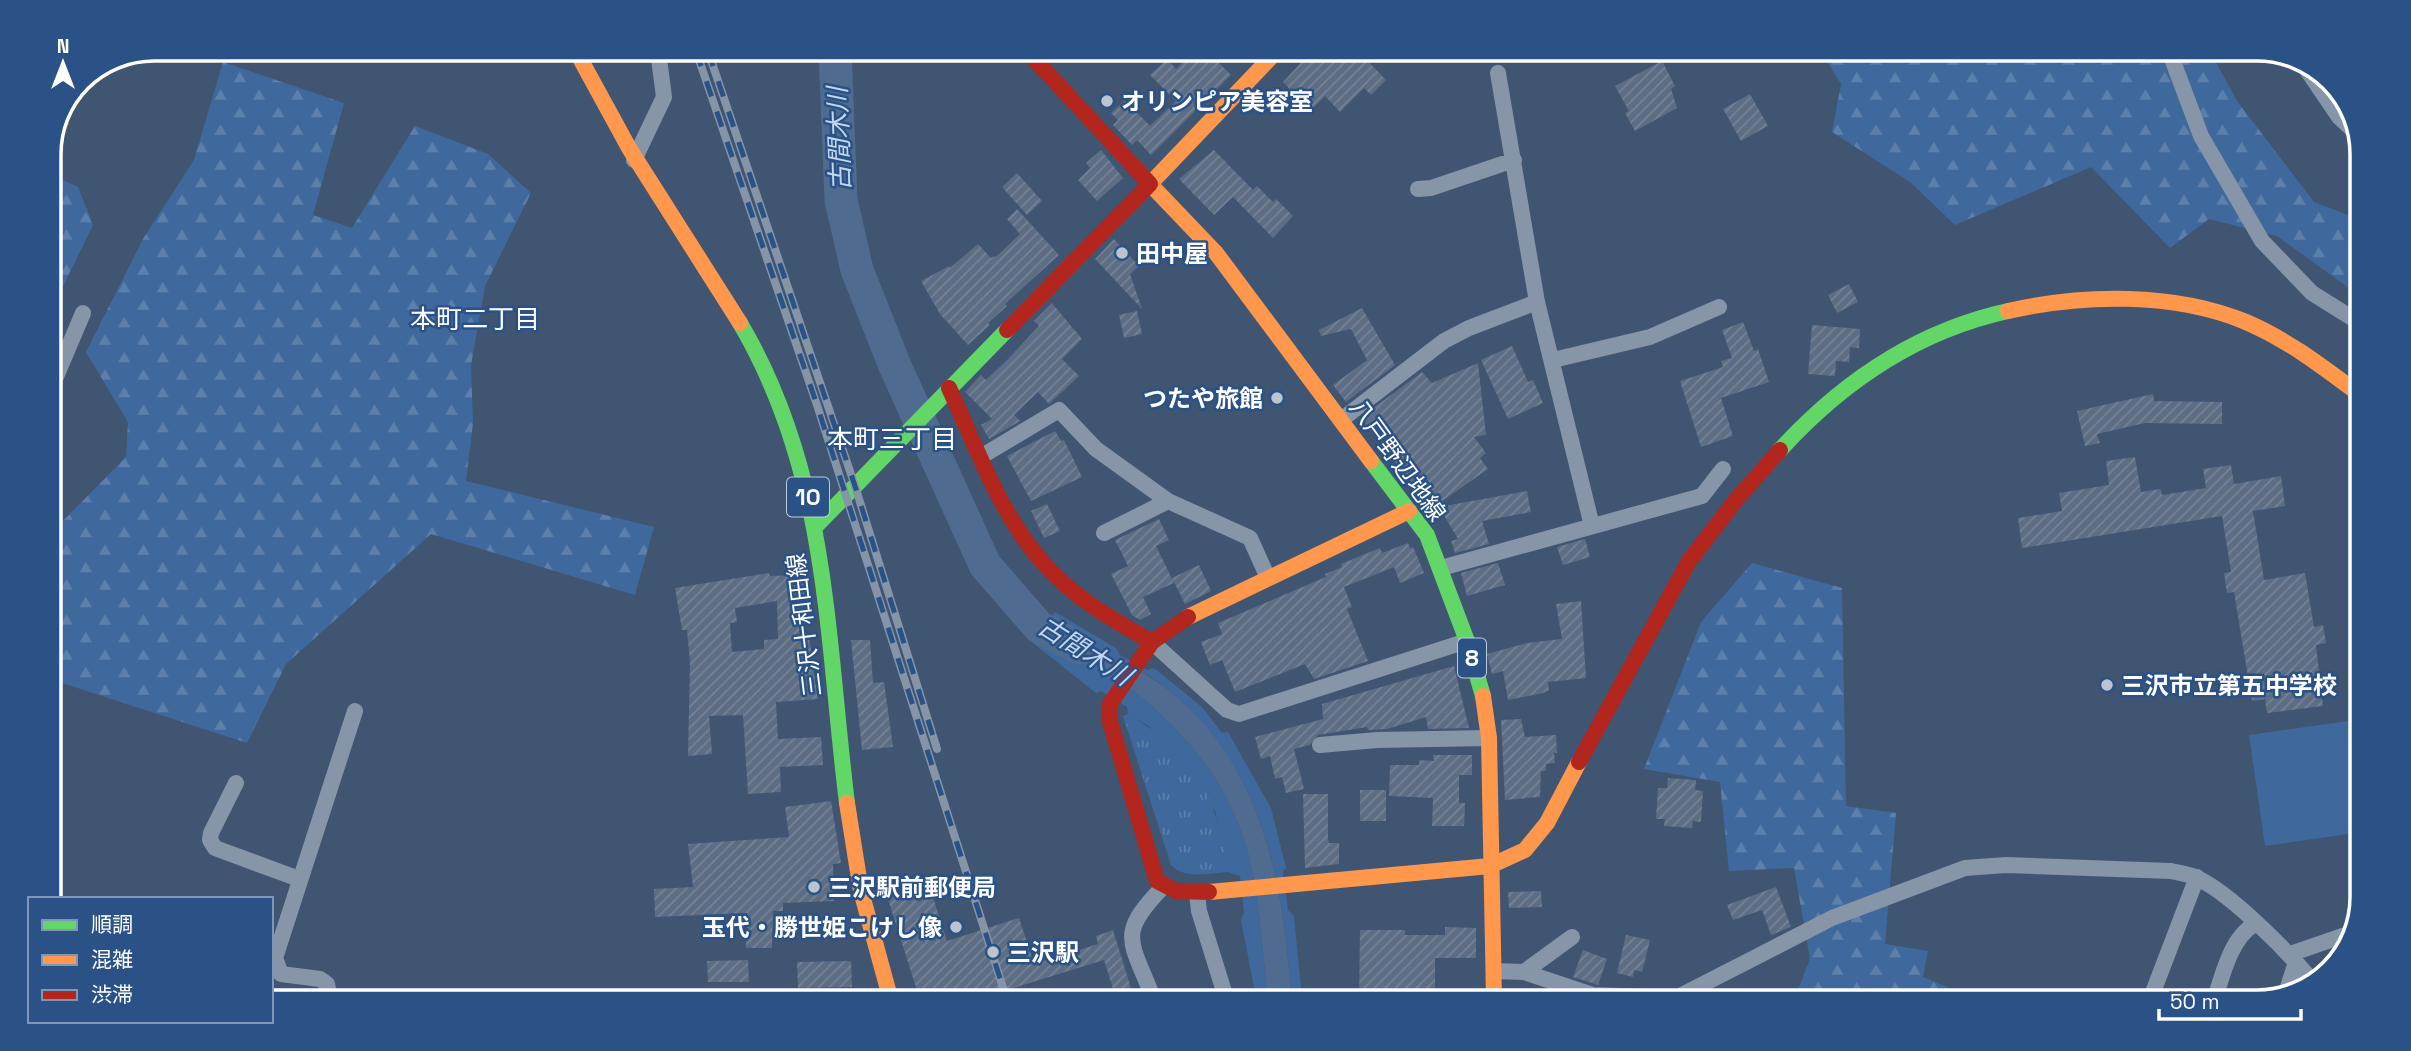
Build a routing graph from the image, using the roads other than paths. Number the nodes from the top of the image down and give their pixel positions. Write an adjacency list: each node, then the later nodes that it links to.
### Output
1 (581, 61): 9 (street, 三沢十和田線 / 10)
2 (659, 61): 9 (street)
3 (1036, 61): 11 (street, 八戸野辺地線)
4 (1267, 61): 11 (street)
5 (2173, 61): 16 (street)
6 (1498, 73): 10 (street)
7 (2315, 82): 8 (street)
8 (2344, 122)
9 (634, 160): 26 (street, 三沢十和田線 / 10)
10 (1514, 160): 12 (street); 13 (street)
11 (1150, 184): 20 (street); 21 (street, 八戸野辺地線 / 8)
12 (1418, 189)
13 (1537, 302): 17 (street); 21 (street)
14 (1719, 307): 17 (street)
15 (83, 313): 18 (street)
16 (2350, 317)
17 (1553, 360): 27 (street)
18 (61, 365)
19 (2350, 387): 37 (street)
20 (944, 392): 22 (street); 26 (street)
21 (1341, 420): 25 (street, 八戸野辺地線 / 8)
22 (982, 456): 24 (street); 32 (street)
23 (1723, 469): 27 (street)
24 (1168, 502): 28 (street); 30 (street)
25 (1409, 511): 29 (street, 八戸野辺地線 / 8); 30 (street)
26 (816, 526): 52 (street, 三沢十和田線 / 10)
27 (1592, 526): 29 (street)
28 (1104, 533)
29 (1441, 568): 31 (street, 八戸野辺地線 / 8)
30 (1268, 579): 32 (street)
31 (1467, 641): 32 (street); 34 (street, 八戸野辺地線 / 8)
32 (1148, 647): 40 (street)
33 (355, 711): 39 (street)
34 (1489, 738): 35 (street); 37 (street, 八戸野辺地線 / 8)
35 (1320, 745)
36 (236, 783): 39 (street)
37 (1490, 866): 41 (street); 47 (street, 八戸野辺地線 / 8)
38 (2197, 877): 42 (street); 57 (street); 58 (street)
39 (299, 879): 43 (street)
40 (1163, 887): 41 (street); 53 (street)
41 (1197, 893): 54 (street)
42 (2255, 924): 46 (street); 59 (street)
43 (276, 937): 51 (street)
44 (1572, 937): 48 (street)
45 (2340, 938): 46 (street)
46 (2293, 958): 49 (street); 50 (street)
47 (1494, 971): 48 (street); 55 (street, 八戸野辺地線 / 8)
48 (1524, 972): 56 (street)
49 (2307, 975)
50 (2288, 985)
51 (328, 990)
52 (888, 990)
53 (1150, 990)
54 (1224, 990)
55 (1494, 990)
56 (1578, 990)
57 (1692, 990)
58 (2154, 990)
59 (2218, 990)

